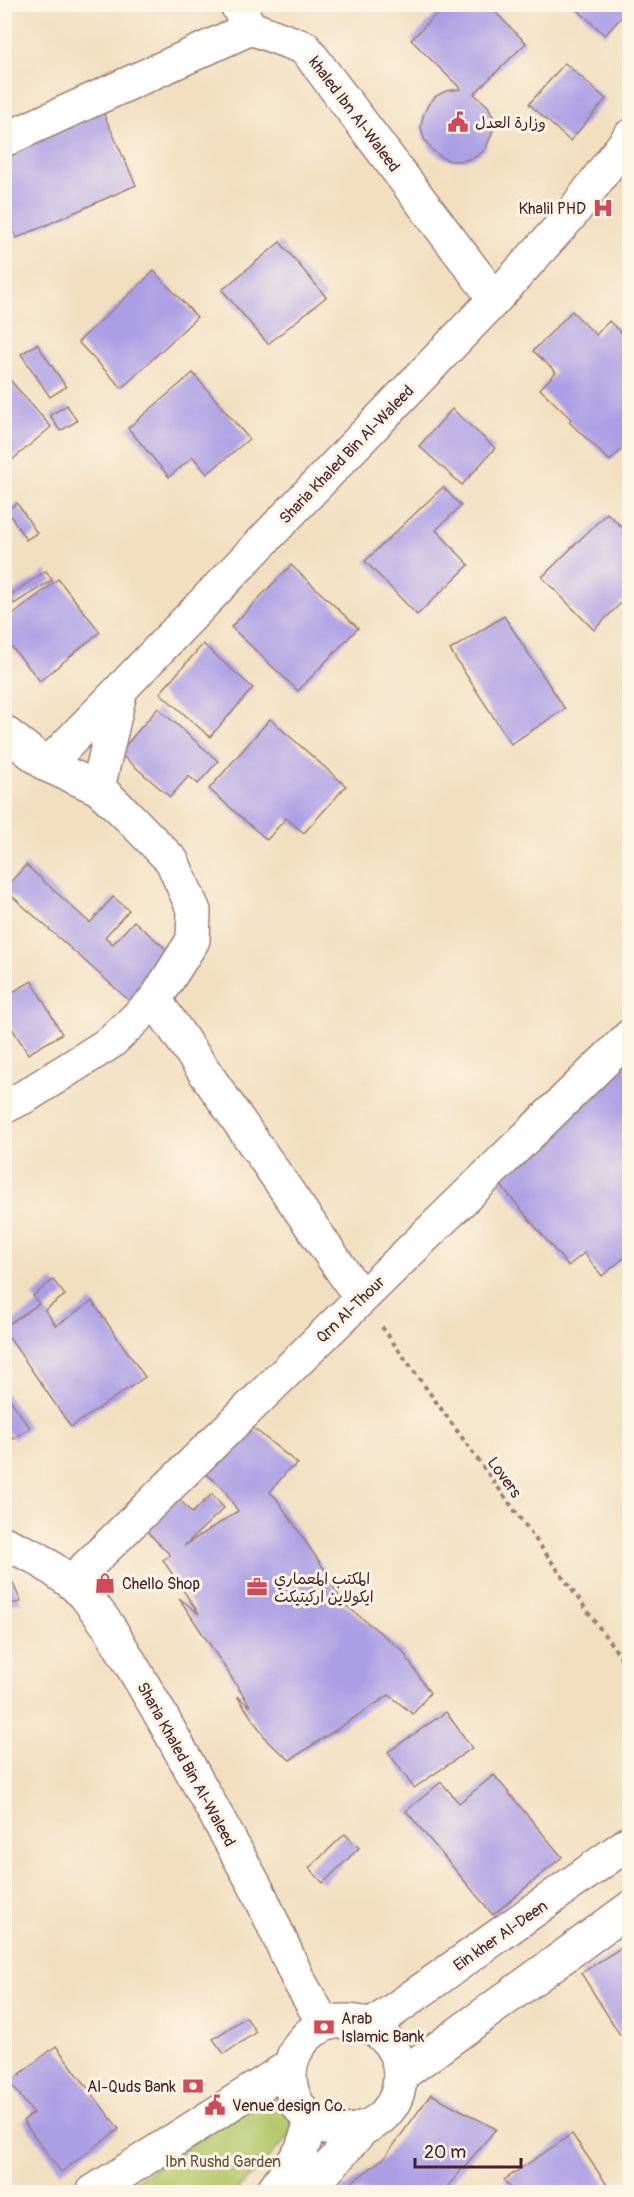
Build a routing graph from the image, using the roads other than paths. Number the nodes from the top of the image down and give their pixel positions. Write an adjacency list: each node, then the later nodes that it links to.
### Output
1 (244, 16): 3 (street, khaled Ibn Al-Waleed); 4 (street, khaled Ibn Al-Waleed)
2 (630, 136): 4 (street, Sharia Khaled Bin Al-Waleed)
3 (4, 140)
4 (495, 299): 5 (street, Sharia Khaled Bin Al-Waleed)
5 (121, 689): 7 (street, Sharia Khaled Bin Al-Waleed); 8 (street)
6 (4, 732): 7 (street)
7 (47, 765): 8 (street)
8 (98, 788): 9 (street)
9 (155, 1000): 11 (street); 12 (street)
10 (630, 1036): 12 (street, Qrn Al-Thour)
11 (4, 1107)
12 (361, 1298): 14 (street, Qrn Al-Thour)
13 (4, 1543): 14 (street, Sharia Khaled Bin Al-Waleed)
14 (71, 1582): 17 (street, Sharia Khaled Bin Al-Waleed)
15 (630, 1842): 18 (street, Ein kher Al-Deen)
16 (630, 1908): 20 (street)
17 (324, 2024): 18 (street); 19 (street)
18 (370, 2027): 20 (street)
19 (290, 2066): 21 (street); 23 (street)
20 (400, 2076): 22 (street)
21 (312, 2120): 22 (street); 24 (street)
22 (364, 2127): 25 (street)
23 (93, 2193)
24 (272, 2193)
25 (307, 2193)

